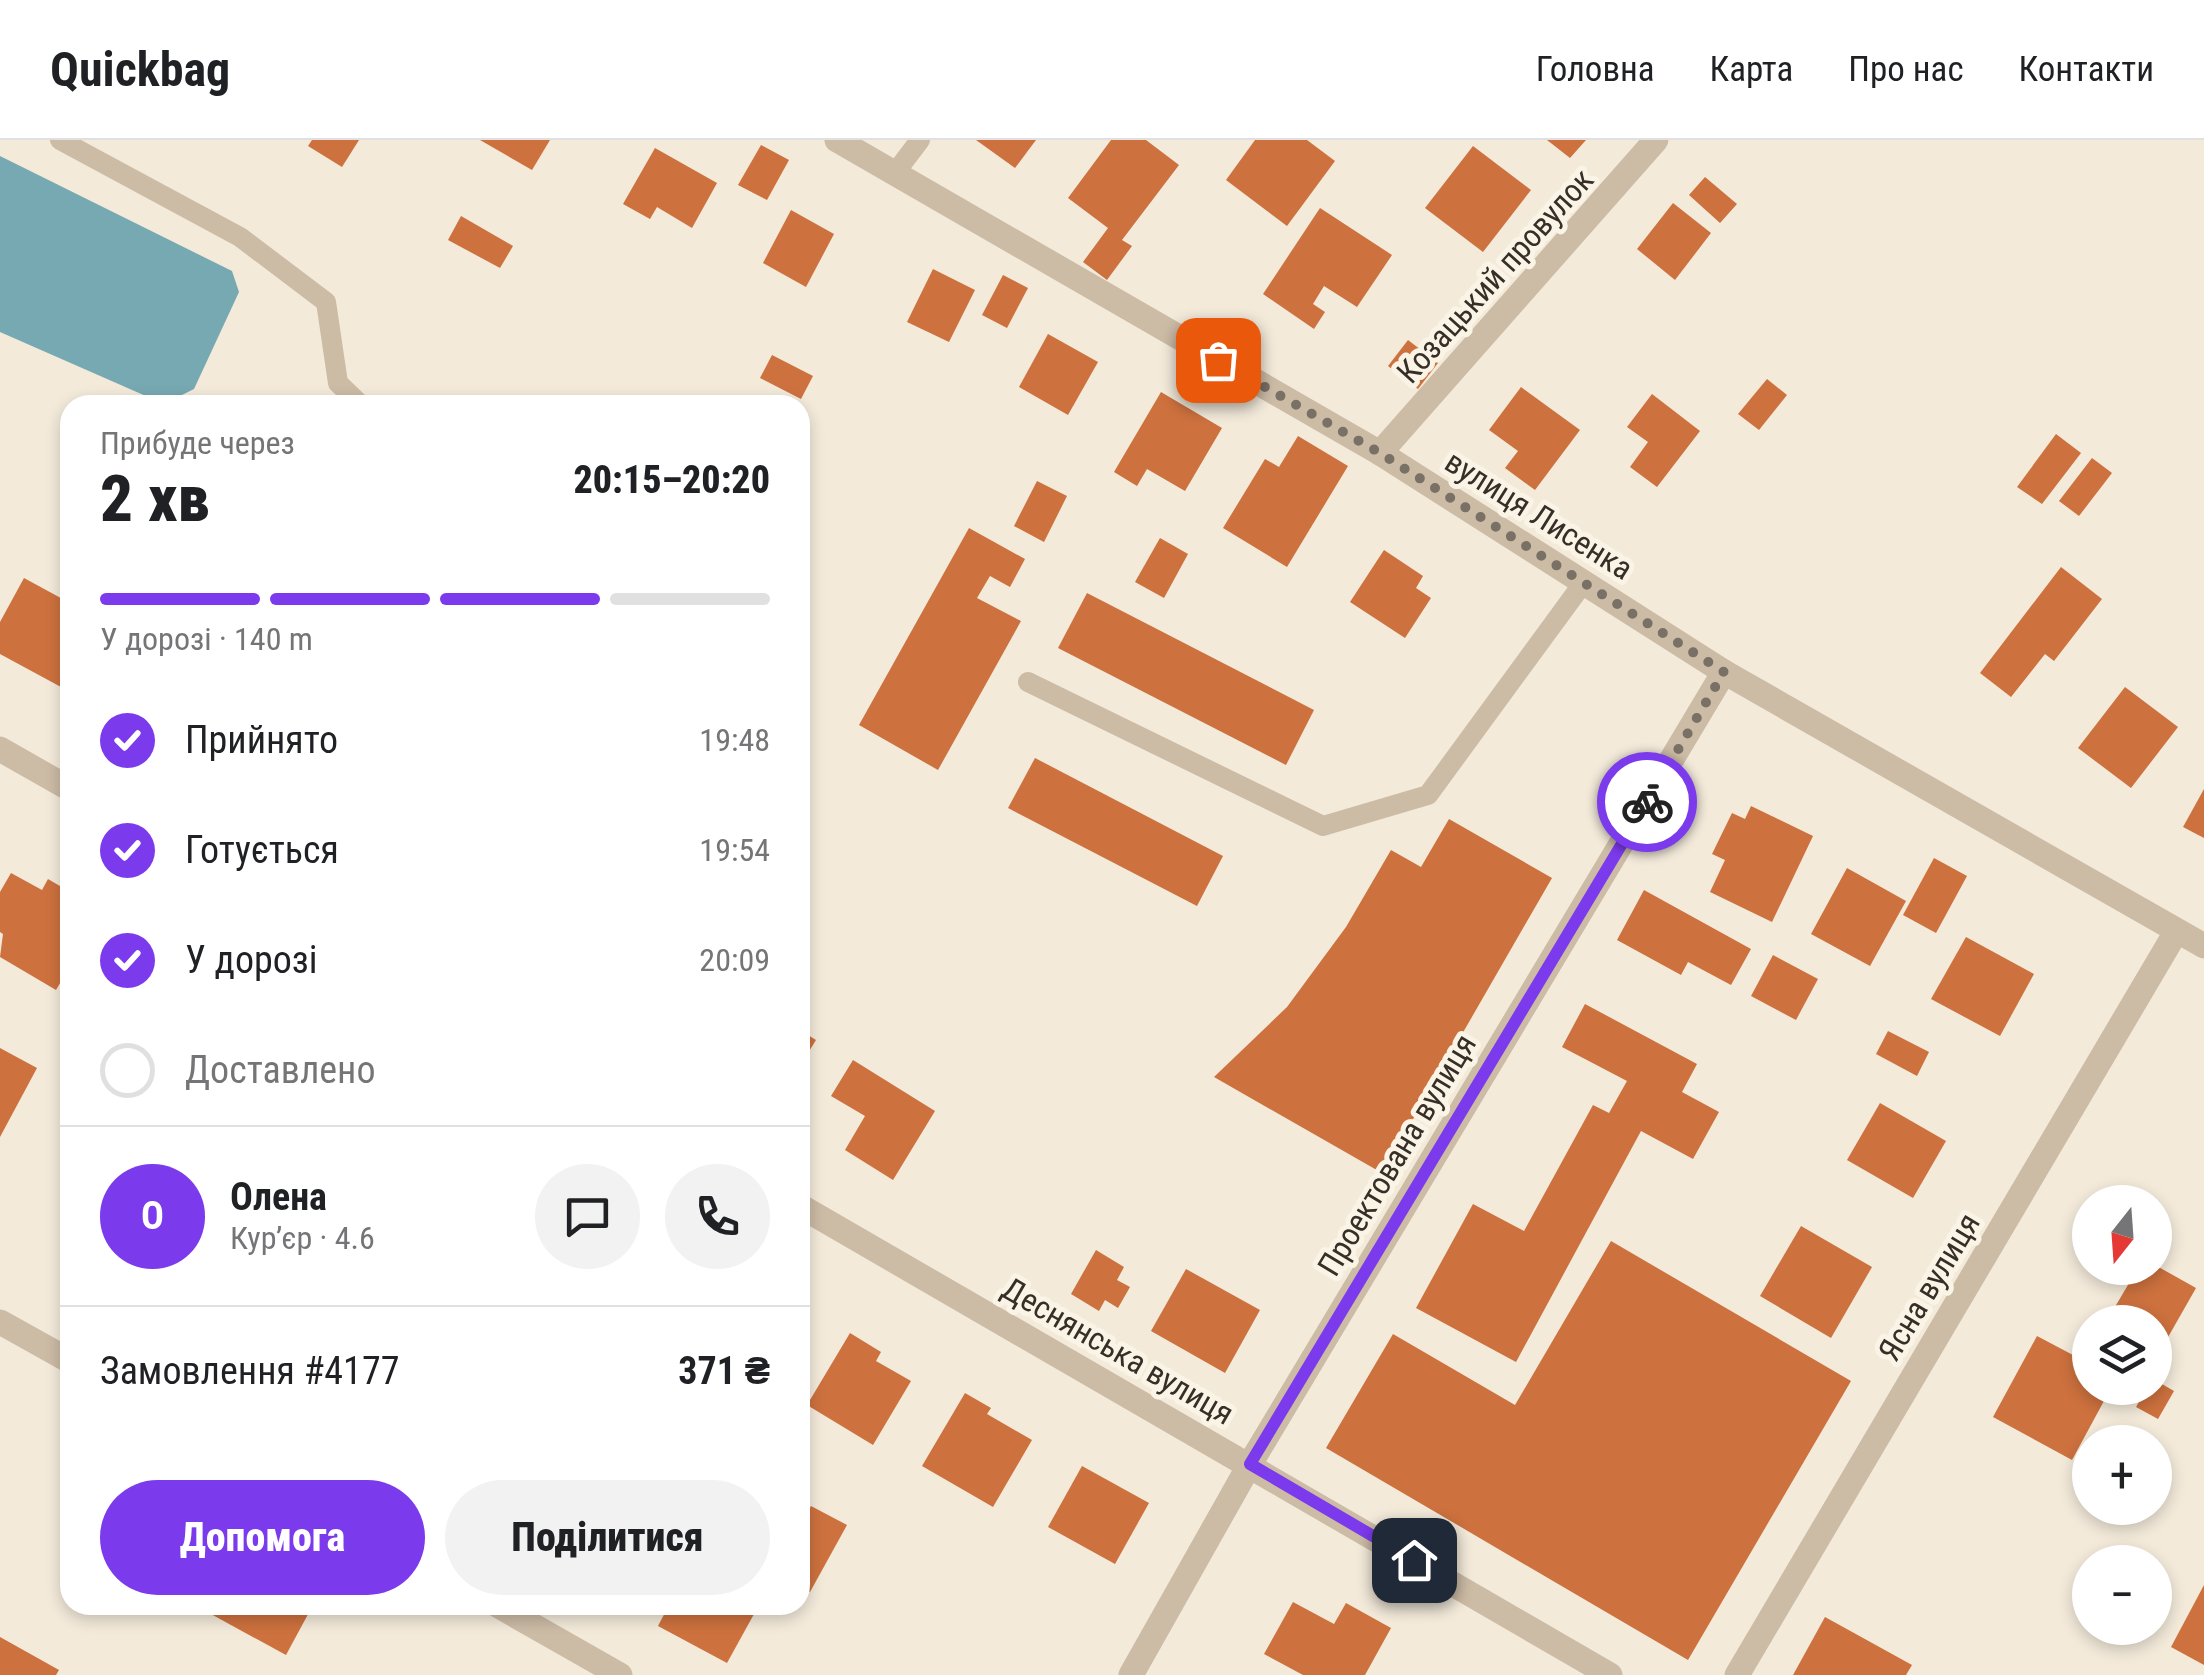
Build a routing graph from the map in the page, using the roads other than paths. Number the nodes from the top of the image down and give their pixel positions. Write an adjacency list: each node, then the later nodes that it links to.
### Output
1 (60, 140): 6 (lane)
2 (837, 140): 5 (street, вулиця Лисенка)
3 (920, 140): 5 (lane)
4 (1656, 140): 7 (street, Козацький провулок)
5 (895, 173): 7 (street, вулиця Лисенка)
6 (351, 395)
7 (1380, 453): 8 (street, вулиця Лисенка)
8 (1584, 582): 9 (street, вулиця Лисенка); 10 (lane)
9 (1724, 672): 13 (street, вулиця Лисенка); 18 (street, Проектована вулиця)
10 (1028, 682)
11 (0, 748): 12 (street)
12 (60, 782)
13 (2176, 932): 14 (street, вулиця Лисенка); 23 (street, Ясна вулиця)
14 (2204, 946)
15 (810, 1212): 18 (street, Деснянська вулиця)
16 (0, 1322): 17 (street)
17 (60, 1356)
18 (1250, 1464): 21 (street, Проектована вулиця); 22 (street, Деснянська вулиця)
19 (515, 1615): 20 (street)
20 (620, 1675)
21 (1131, 1675)
22 (1610, 1675)
23 (1737, 1675)

